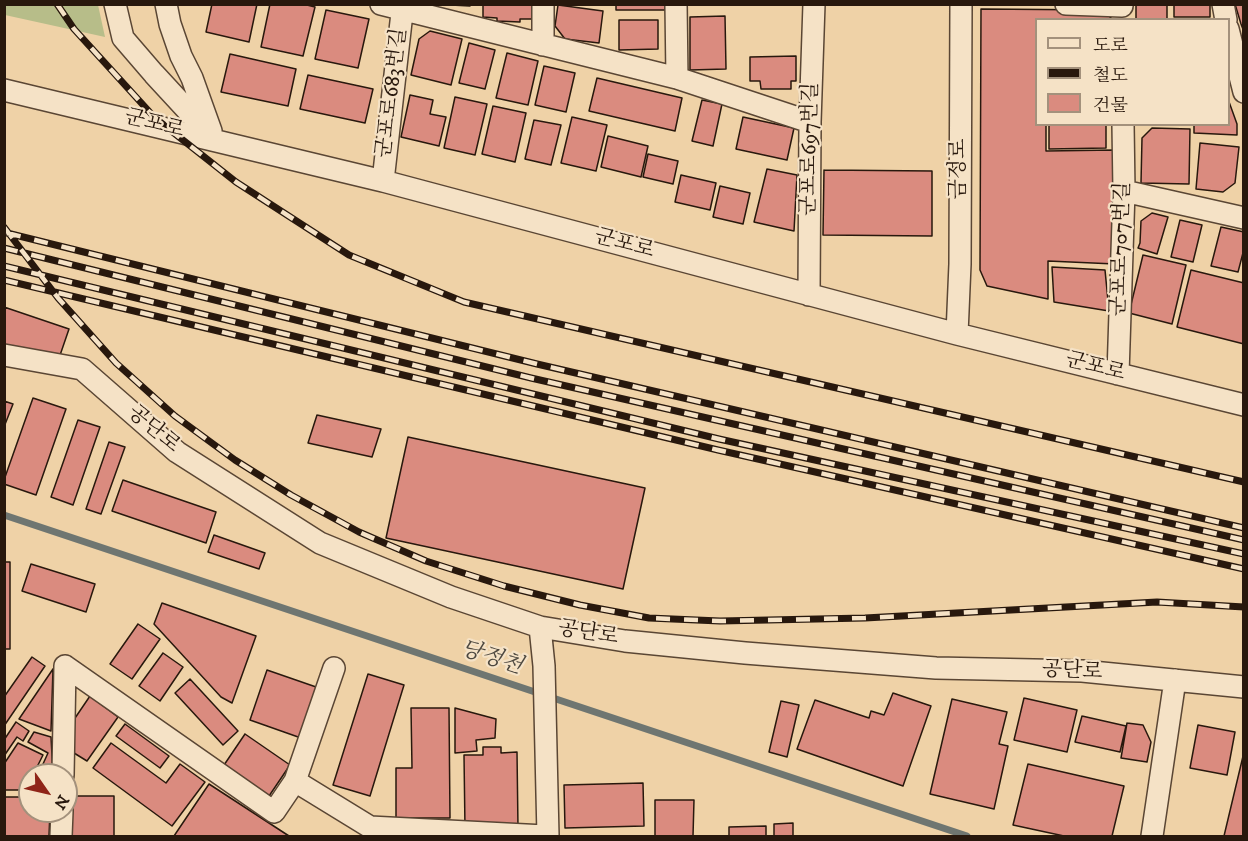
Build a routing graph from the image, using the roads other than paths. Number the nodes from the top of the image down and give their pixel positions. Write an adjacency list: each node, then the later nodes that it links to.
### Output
1 (116, 4): 18 (street)
2 (166, 4): 18 (street)
3 (381, 4): 9 (street)
4 (543, 4): 12 (street)
5 (676, 4): 13 (street)
6 (814, 4): 16 (street, 군포로697번길)
7 (961, 4): 23 (street, 금정로)
8 (1066, 4): 10 (street)
9 (403, 7): 12 (street); 19 (street, 군포로683번길)
10 (1122, 10)
11 (1230, 36): 14 (street)
12 (543, 45): 13 (street)
13 (677, 78): 16 (street)
14 (1242, 78)
15 (4, 90): 18 (street, 군포로)
16 (810, 122): 22 (street, 군포로697번길)
17 (1124, 126): 20 (street, 군포로707번길)
18 (215, 140): 19 (street, 군포로)
19 (383, 181): 22 (street, 군포로)
20 (1124, 191): 21 (street); 25 (street, 군포로707번길)
21 (1244, 218)
22 (809, 294): 23 (street, 군포로)
23 (957, 334): 25 (street, 군포로)
24 (4, 355): 27 (street, 공단로)
25 (1118, 374): 26 (street, 군포로)
26 (1244, 405)
27 (540, 627): 29 (street, 공단로); 33 (street)
28 (334, 668): 32 (street)
29 (1175, 680): 30 (street, 공단로); 34 (street)
30 (1244, 687)
31 (63, 763): 32 (street)
32 (295, 781): 33 (street)
33 (546, 837)
34 (1152, 837)

